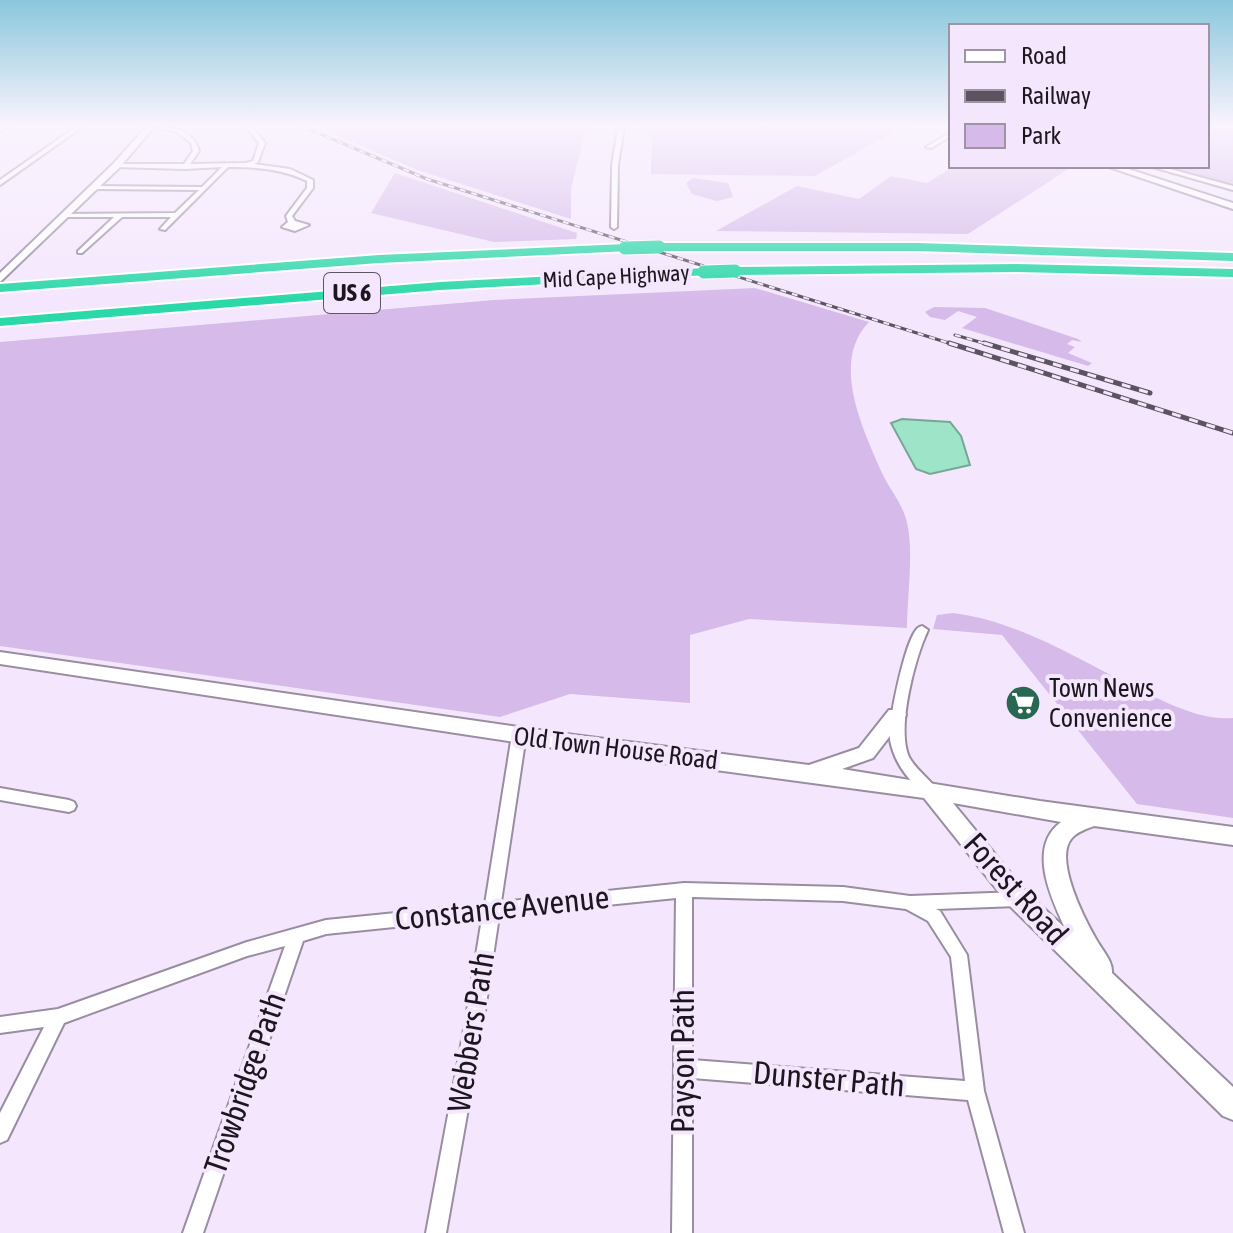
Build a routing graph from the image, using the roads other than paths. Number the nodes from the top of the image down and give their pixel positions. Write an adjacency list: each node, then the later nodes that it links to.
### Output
1 (97, 185): 6 (main road)
2 (204, 185): 7 (street)
3 (309, 185): 12 (street)
4 (615, 185): 13 (street)
5 (1167, 185): 8 (main road)
6 (95, 187): 7 (street); 9 (main road)
7 (200, 188): 11 (street)
8 (1233, 206)
9 (66, 215): 10 (street); 19 (main road)
10 (120, 215): 11 (street); 15 (street)
11 (175, 215): 14 (street)
12 (292, 223)
13 (614, 227)
14 (163, 229)
15 (80, 252)
16 (1233, 257): 21 (highway, Mid Cape Highway / US 6, bridge)
17 (1061, 269): 18 (highway, Mid Cape Highway / US 6); 20 (highway); 22 (highway, Mid Cape Highway / US 6, bridge)
18 (1233, 273)
19 (0, 279)
20 (1233, 286)
21 (0, 288)
22 (0, 322)
23 (922, 630): 25 (street, Forest Road)
24 (0, 658): 26 (main road, Old Town House Road)
25 (896, 715): 27 (main road); 28 (street, Forest Road)
26 (519, 735): 27 (main road, Old Town House Road); 36 (street, Webbers Path)
27 (806, 772): 28 (main road, Old Town House Road)
28 (930, 790): 31 (main road, Old Town House Road); 34 (main road, Forest Road)
29 (0, 794): 30 (street)
30 (69, 806)
31 (1092, 817): 32 (main road, Old Town House Road); 38 (main road)
32 (1233, 836)
33 (684, 890): 35 (street, Constance Avenue); 36 (street, Constance Avenue); 41 (street, Payson Path)
34 (1018, 899): 35 (street, Constance Avenue); 38 (main road, Forest Road)
35 (910, 903): 42 (street)
36 (492, 907): 37 (street, Constance Avenue); 46 (street, Webbers Path)
37 (297, 934): 39 (street, Constance Avenue); 45 (street, Trowbridge Path)
38 (1124, 1000): 43 (main road, Forest Road)
39 (58, 1017): 40 (street, Constance Avenue); 44 (street)
40 (0, 1025)
41 (682, 1068): 42 (street, Dunster Path); 47 (street, Payson Path)
42 (975, 1091): 48 (street)
43 (1233, 1106)
44 (0, 1133)
45 (193, 1233)
46 (436, 1233)
47 (682, 1233)
48 (1014, 1233)

